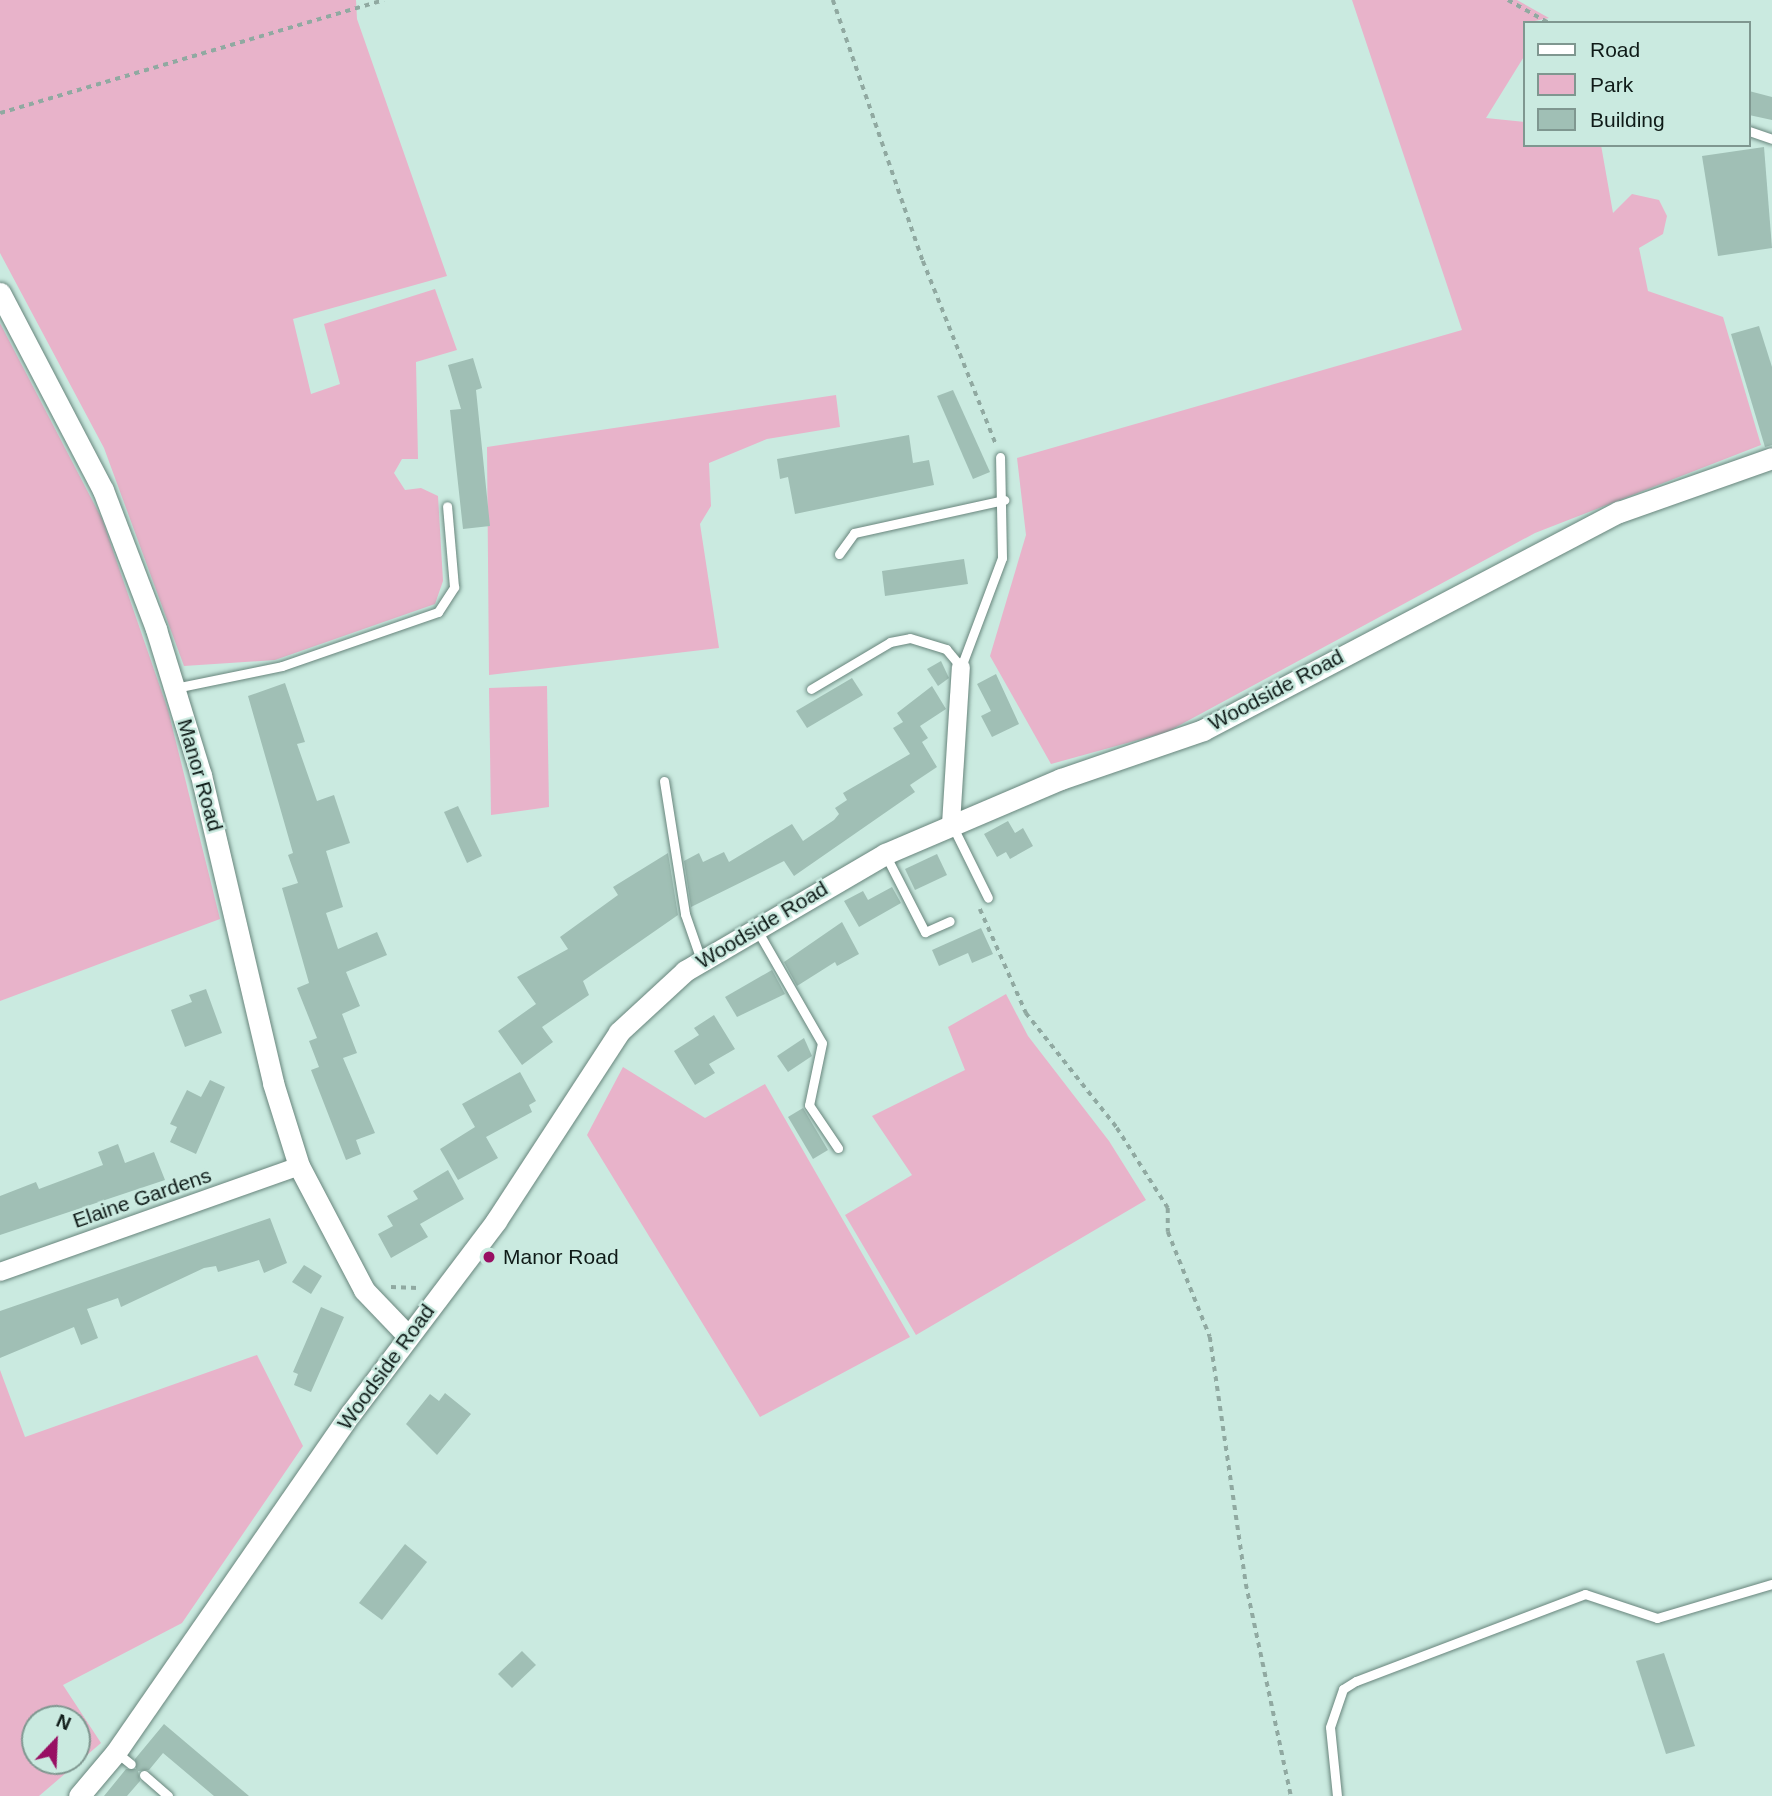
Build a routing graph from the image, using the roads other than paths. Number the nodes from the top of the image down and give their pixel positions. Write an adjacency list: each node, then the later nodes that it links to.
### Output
1 (1751, 132): 2 (lane)
2 (1772, 139)
3 (0, 293): 10 (street, Manor Road)
4 (1000, 457): 6 (lane)
5 (1772, 458): 13 (street, Woodside Road)
6 (1004, 500): 8 (lane); 9 (lane)
7 (447, 506): 10 (lane)
8 (839, 554)
9 (961, 667): 11 (lane); 13 (street)
10 (174, 688): 20 (street, Manor Road)
11 (811, 688)
12 (664, 781): 18 (lane)
13 (951, 824): 14 (street, Woodside Road); 15 (lane)
14 (885, 854): 16 (lane); 17 (street, Woodside Road)
15 (988, 898)
16 (950, 921)
17 (756, 928): 18 (street, Woodside Road); 19 (lane)
18 (701, 961): 22 (street, Woodside Road)
19 (838, 1148)
20 (299, 1166): 21 (street, Elaine Gardens); 22 (street, Manor Road)
21 (0, 1272)
22 (408, 1336): 25 (street, Woodside Road)
23 (1772, 1584): 27 (lane)
24 (144, 1775): 26 (lane)
25 (79, 1796)
26 (168, 1796)
27 (1337, 1796)

